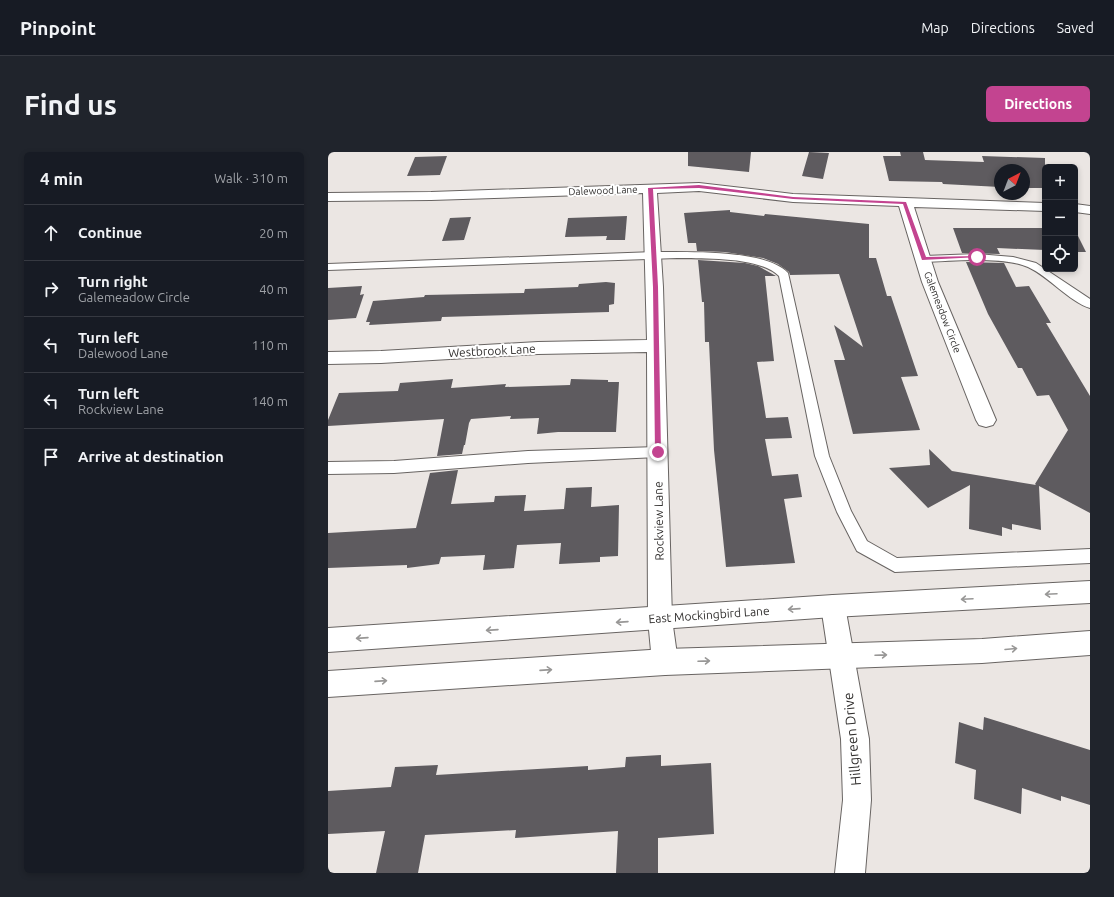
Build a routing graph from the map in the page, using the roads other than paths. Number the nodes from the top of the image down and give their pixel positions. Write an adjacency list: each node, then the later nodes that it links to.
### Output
1 (650, 188): 2 (street, Dalewood Lane); 3 (street, Dalewood Lane); 7 (street, Rockview Lane)
2 (328, 197)
3 (905, 203): 4 (street, Dalewood Lane); 8 (street, Galemeadow Circle)
4 (1042, 207)
5 (1078, 208): 6 (street)
6 (1090, 210)
7 (654, 255): 9 (lane); 11 (street, Rockview Lane); 16 (lane)
8 (924, 259): 10 (lane); 13 (street, Galemeadow Circle)
9 (328, 267)
10 (1090, 304)
11 (656, 346): 12 (street, Westbrook Lane); 14 (street, Rockview Lane)
12 (328, 358)
13 (986, 420)
14 (658, 452): 15 (lane); 19 (street, Rockview Lane)
15 (328, 468)
16 (1090, 556)
17 (1090, 592): 18 (street, East Mockingbird Lane, one-way to 18)
18 (833, 606): 19 (street, East Mockingbird Lane, one-way to 19); 22 (street, Hillgreen Drive)
19 (660, 619): 20 (street, East Mockingbird Lane, one-way to 20); 23 (street, Rockview Lane)
20 (328, 640)
21 (1090, 643): 22 (street, one-way to 21)
22 (842, 656): 23 (street, one-way to 22); 25 (street, Hillgreen Drive)
23 (666, 662): 24 (street, one-way to 23)
24 (328, 684)
25 (850, 873)

